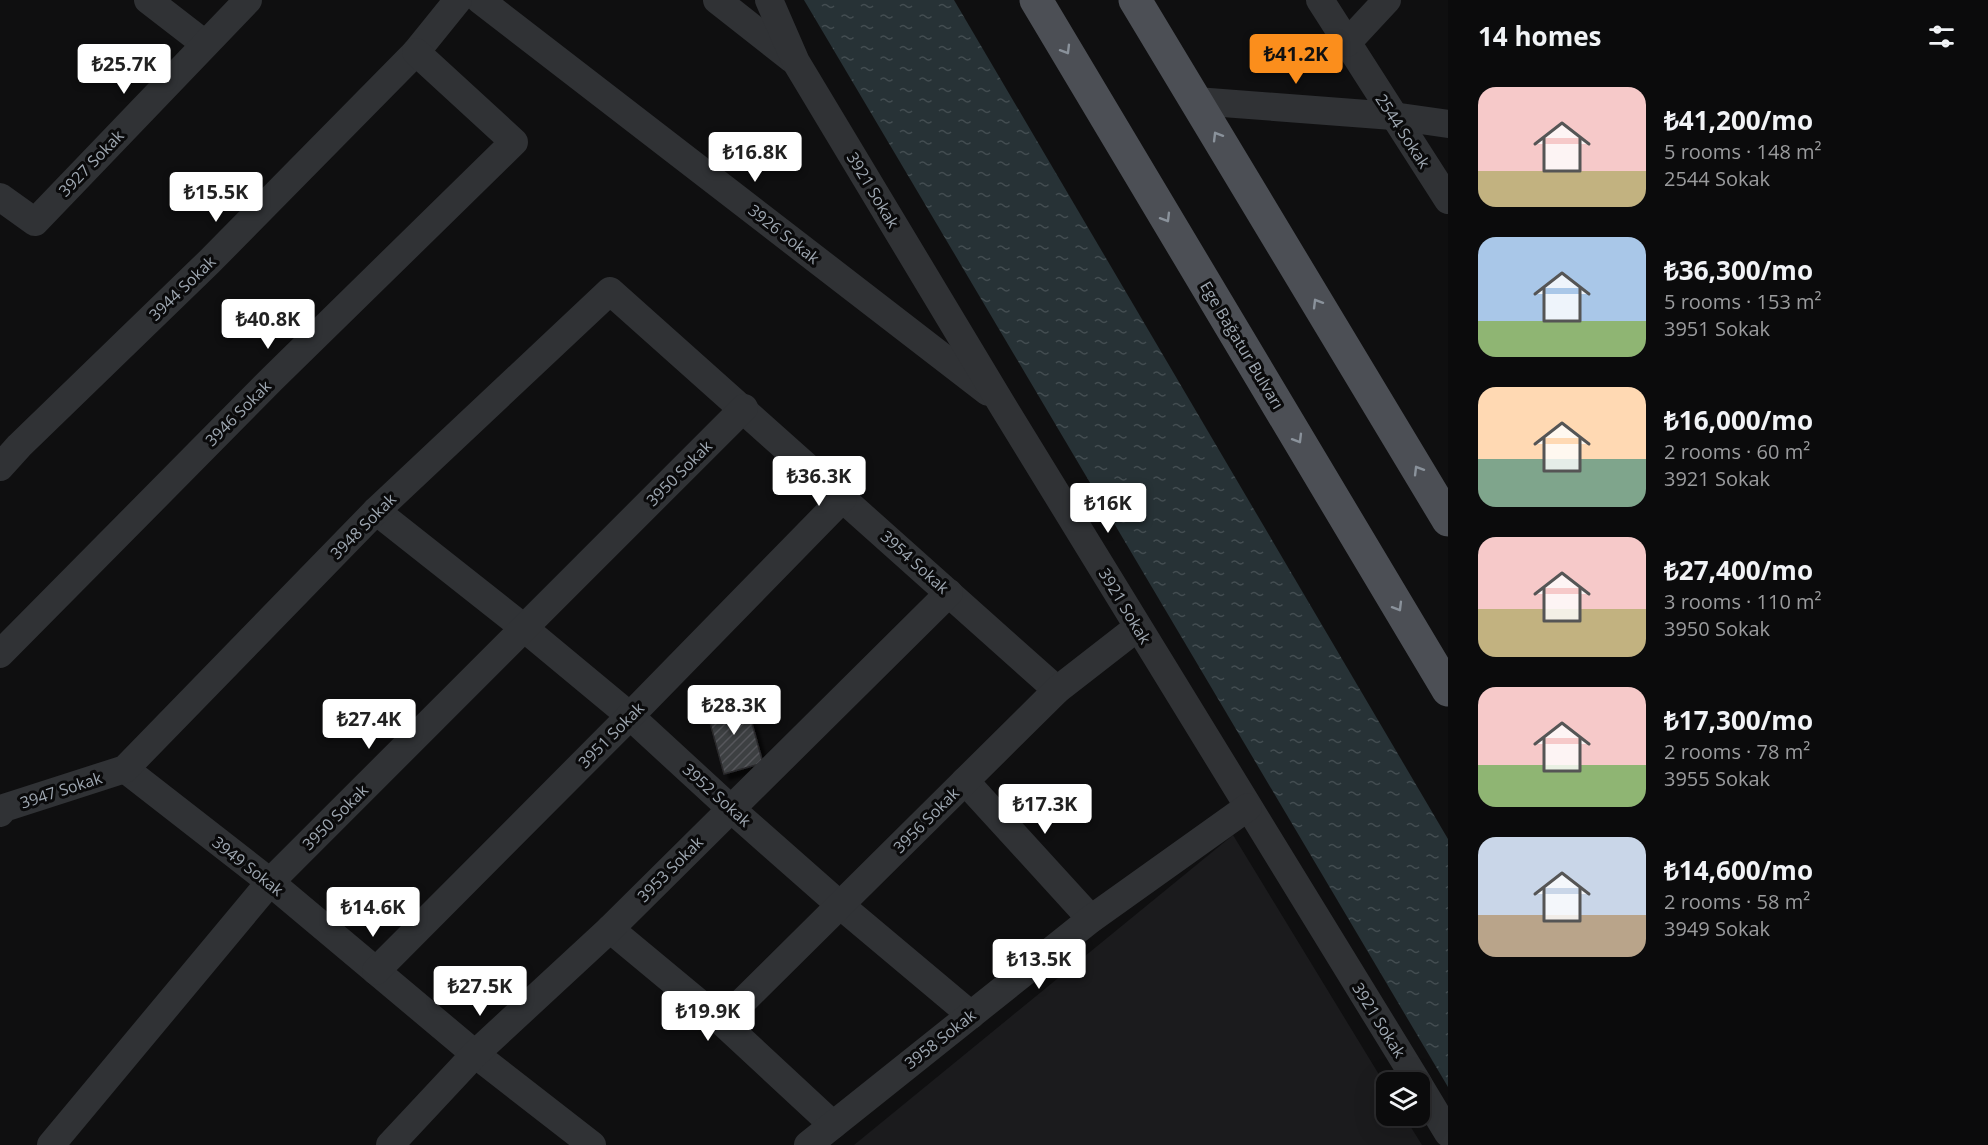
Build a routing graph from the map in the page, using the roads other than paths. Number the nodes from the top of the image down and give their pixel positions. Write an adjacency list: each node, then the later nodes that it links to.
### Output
1 (148, 0): 12 (street)
2 (248, 0): 12 (street, 3927 Sokak)
3 (458, 0): 13 (street, 3944 Sokak)
4 (480, 0): 21 (street, 3926 Sokak)
5 (717, 0): 14 (street)
6 (769, 0): 14 (street, 3921 Sokak)
7 (1036, 0): 32 (main road, Ege Bağatur Bulvarı, one-way to 32)
8 (1135, 0): 15 (main road)
9 (1320, 0): 11 (street, 2544 Sokak)
10 (1387, 0): 11 (street)
11 (1347, 43): 16 (street, 2544 Sokak)
12 (205, 44): 18 (street, 3927 Sokak)
13 (416, 52): 23 (street, 3944 Sokak); 30 (street, 3946 Sokak)
14 (796, 62): 21 (street, 3921 Sokak)
15 (1196, 101): 16 (street); 26 (main road, one-way to 15)
16 (1393, 116): 17 (street); 19 (street, 2544 Sokak)
17 (1448, 124)
18 (0, 197)
19 (1448, 200)
20 (610, 291): 22 (street, 3954 Sokak); 25 (street, 3948 Sokak)
21 (1001, 403): 28 (street, 3921 Sokak)
22 (744, 408): 24 (street, 3954 Sokak); 29 (street, 3950 Sokak)
23 (0, 467)
24 (843, 498): 27 (street, 3954 Sokak); 33 (street, 3951 Sokak)
25 (376, 511): 29 (street, 3952 Sokak); 34 (street, 3948 Sokak)
26 (1448, 520)
27 (949, 593): 31 (street, 3954 Sokak); 37 (street, 3953 Sokak)
28 (1138, 627): 31 (street, 3956 Sokak); 36 (street, 3921 Sokak)
29 (524, 628): 33 (street, 3952 Sokak); 39 (street, 3950 Sokak)
30 (0, 654)
31 (1057, 690): 35 (street, 3956 Sokak)
32 (1448, 690)
33 (630, 716): 37 (street, 3952 Sokak); 43 (street, 3951 Sokak)
34 (125, 769): 38 (street, 3947 Sokak); 39 (street, 3949 Sokak)
35 (965, 782): 40 (street, 3956 Sokak); 41 (street)
36 (1248, 807): 41 (street, 3958 Sokak); 47 (street, 3921 Sokak)
37 (730, 808): 40 (street, 3952 Sokak); 42 (street, 3953 Sokak)
38 (0, 813)
39 (270, 882): 43 (street, 3949 Sokak); 51 (street, 3950 Sokak)
40 (840, 905): 44 (street, 3952 Sokak); 45 (street, 3956 Sokak)
41 (1091, 919): 44 (street, 3958 Sokak)
42 (610, 929): 45 (street); 46 (street, 3953 Sokak)
43 (376, 971): 46 (street, 3949 Sokak)
44 (971, 1015): 49 (street, 3958 Sokak)
45 (722, 1022): 49 (street)
46 (474, 1054): 52 (street, 3953 Sokak); 53 (street, 3949 Sokak)
47 (1411, 1072)
48 (1430, 1104): 50 (street, 3921 Sokak)
49 (833, 1125): 54 (street, 3958 Sokak)
50 (1448, 1133)
51 (51, 1145)
52 (390, 1145)
53 (592, 1145)
54 (808, 1145)

